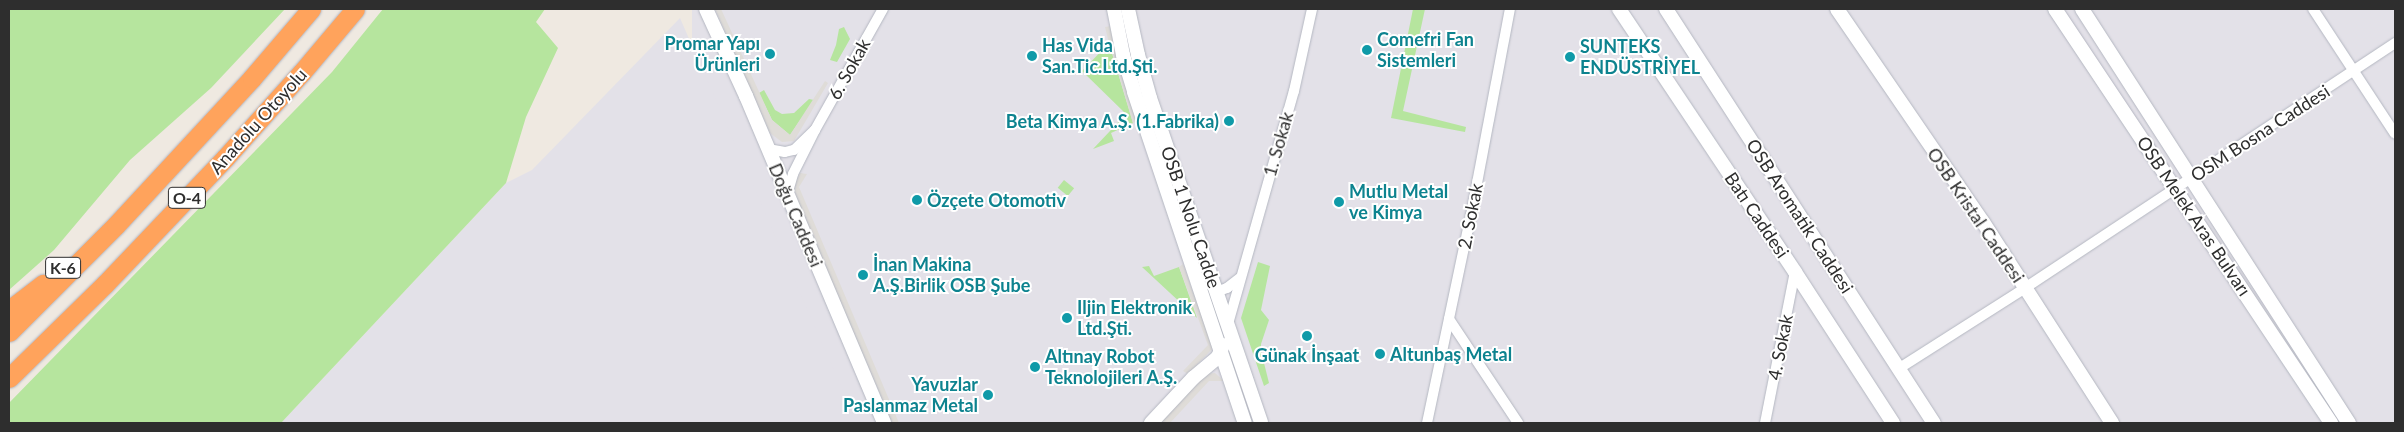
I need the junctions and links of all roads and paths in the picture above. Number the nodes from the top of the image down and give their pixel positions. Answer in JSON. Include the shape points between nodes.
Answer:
{"nodes":[{"id":1,"x":311,"y":9,"type":"edge"},
{"id":2,"x":355,"y":9,"type":"edge"},
{"id":3,"x":706,"y":9,"type":"edge"},
{"id":4,"x":883,"y":9,"type":"edge"},
{"id":5,"x":1114,"y":9,"type":"edge"},
{"id":6,"x":1128,"y":9,"type":"edge"},
{"id":7,"x":1312,"y":9,"type":"edge"},
{"id":8,"x":1510,"y":9,"type":"edge"},
{"id":9,"x":1619,"y":9,"type":"edge"},
{"id":10,"x":1666,"y":9,"type":"edge"},
{"id":11,"x":1837,"y":9,"type":"edge"},
{"id":12,"x":2055,"y":9,"type":"edge"},
{"id":13,"x":2082,"y":9,"type":"edge"},
{"id":14,"x":2313,"y":9,"type":"edge"},
{"id":15,"x":2395,"y":42,"type":"edge"},
{"id":16,"x":2354,"y":71,"type":"junction"},
{"id":17,"x":815,"y":130,"type":"junction"},
{"id":18,"x":2395,"y":134,"type":"edge"},
{"id":19,"x":768,"y":149,"type":"junction"},
{"id":20,"x":2192,"y":178,"type":"junction"},
{"id":21,"x":2176,"y":188,"type":"junction"},
{"id":22,"x":787,"y":195,"type":"junction"},
{"id":23,"x":116,"y":225,"type":"junction"},
{"id":24,"x":1795,"y":272,"type":"junction"},
{"id":25,"x":1240,"y":278,"type":"junction"},
{"id":26,"x":2025,"y":288,"type":"junction"},
{"id":27,"x":1216,"y":292,"type":"junction"},
{"id":28,"x":9,"y":310,"type":"edge"},
{"id":29,"x":1449,"y":319,"type":"junction"},
{"id":30,"x":1226,"y":331,"type":"junction"},
{"id":31,"x":9,"y":332,"type":"edge"},
{"id":32,"x":1220,"y":352,"type":"junction"},
{"id":33,"x":1898,"y":368,"type":"junction"},
{"id":34,"x":9,"y":378,"type":"edge"},
{"id":35,"x":884,"y":423,"type":"edge"},
{"id":36,"x":1151,"y":423,"type":"edge"},
{"id":37,"x":1245,"y":423,"type":"edge"},
{"id":38,"x":1261,"y":423,"type":"edge"},
{"id":39,"x":1428,"y":423,"type":"edge"},
{"id":40,"x":1518,"y":423,"type":"edge"},
{"id":41,"x":1765,"y":423,"type":"edge"},
{"id":42,"x":1892,"y":423,"type":"edge"},
{"id":43,"x":1934,"y":423,"type":"edge"},
{"id":44,"x":2112,"y":423,"type":"edge"},
{"id":45,"x":2331,"y":423,"type":"edge"},
{"id":46,"x":2349,"y":423,"type":"edge"}],
"edges":[{"from":1,"to":23,"type":"highway","name":"Anadolu Otoyolu","number":"O-4"},
{"from":2,"to":34,"type":"highway","name":"Anadolu Otoyolu","number":"O-4","via":[[225,158],[105,284]]},
{"from":3,"to":19,"type":"street","name":"Doğu Caddesi"},
{"from":4,"to":17,"type":"street","name":"6. Sokak"},
{"from":5,"to":32,"type":"street","name":"OSB 1 Nolu Cadde","via":[[1134,92]]},
{"from":6,"to":27,"type":"street","name":"OSB 1 Nolu Cadde","via":[[1143,75]]},
{"from":7,"to":25,"type":"street","name":"1. Sokak","via":[[1294,91]]},
{"from":8,"to":29,"type":"street","name":"2. Sokak"},
{"from":9,"to":24,"type":"street","name":"Batı Caddesi"},
{"from":10,"to":33,"type":"street","name":"OSB Aromatik Caddesi"},
{"from":11,"to":26,"type":"street","name":"OSB Kristal Caddesi"},
{"from":12,"to":21,"type":"street","name":"OSB Melek Aras Bulvarı"},
{"from":13,"to":20,"type":"street"},
{"from":14,"to":16,"type":"street"},
{"from":15,"to":16,"type":"street","name":"OSM Bosna Caddesi"},
{"from":16,"to":18,"type":"street"},
{"from":16,"to":20,"type":"street","name":"OSM Bosna Caddesi"},
{"from":17,"to":19,"type":"street","name":"6. Sokak","via":[[794,150]]},
{"from":17,"to":22,"type":"street","name":"6. Sokak"},
{"from":19,"to":22,"type":"street","name":"Doğu Caddesi"},
{"from":20,"to":21,"type":"street","name":"OSM Bosna Caddesi"},
{"from":20,"to":46,"type":"street"},
{"from":21,"to":26,"type":"street","name":"OSM Bosna Caddesi"},
{"from":21,"to":45,"type":"street","name":"OSB Melek Aras Bulvarı"},
{"from":22,"to":35,"type":"street","name":"Doğu Caddesi"},
{"from":23,"to":28,"type":"highway","number":"K-6"},
{"from":23,"to":31,"type":"highway","name":"Anadolu Otoyolu","number":"O-4"},
{"from":24,"to":41,"type":"street","name":"4. Sokak"},
{"from":24,"to":42,"type":"street","name":"Batı Caddesi"},
{"from":25,"to":27,"type":"street"},
{"from":25,"to":30,"type":"street","name":"1. Sokak"},
{"from":26,"to":33,"type":"street","name":"OSM Bosna Caddesi"},
{"from":26,"to":44,"type":"street","name":"OSB Kristal Caddesi"},
{"from":27,"to":30,"type":"street","name":"OSB 1 Nolu Cadde"},
{"from":29,"to":39,"type":"street","name":"2. Sokak"},
{"from":29,"to":40,"type":"street"},
{"from":30,"to":32,"type":"street"},
{"from":30,"to":38,"type":"street","name":"OSB 1 Nolu Cadde"},
{"from":32,"to":36,"type":"street"},
{"from":32,"to":37,"type":"street","name":"OSB 1 Nolu Cadde"},
{"from":33,"to":43,"type":"street","name":"OSB Aromatik Caddesi"}]}
